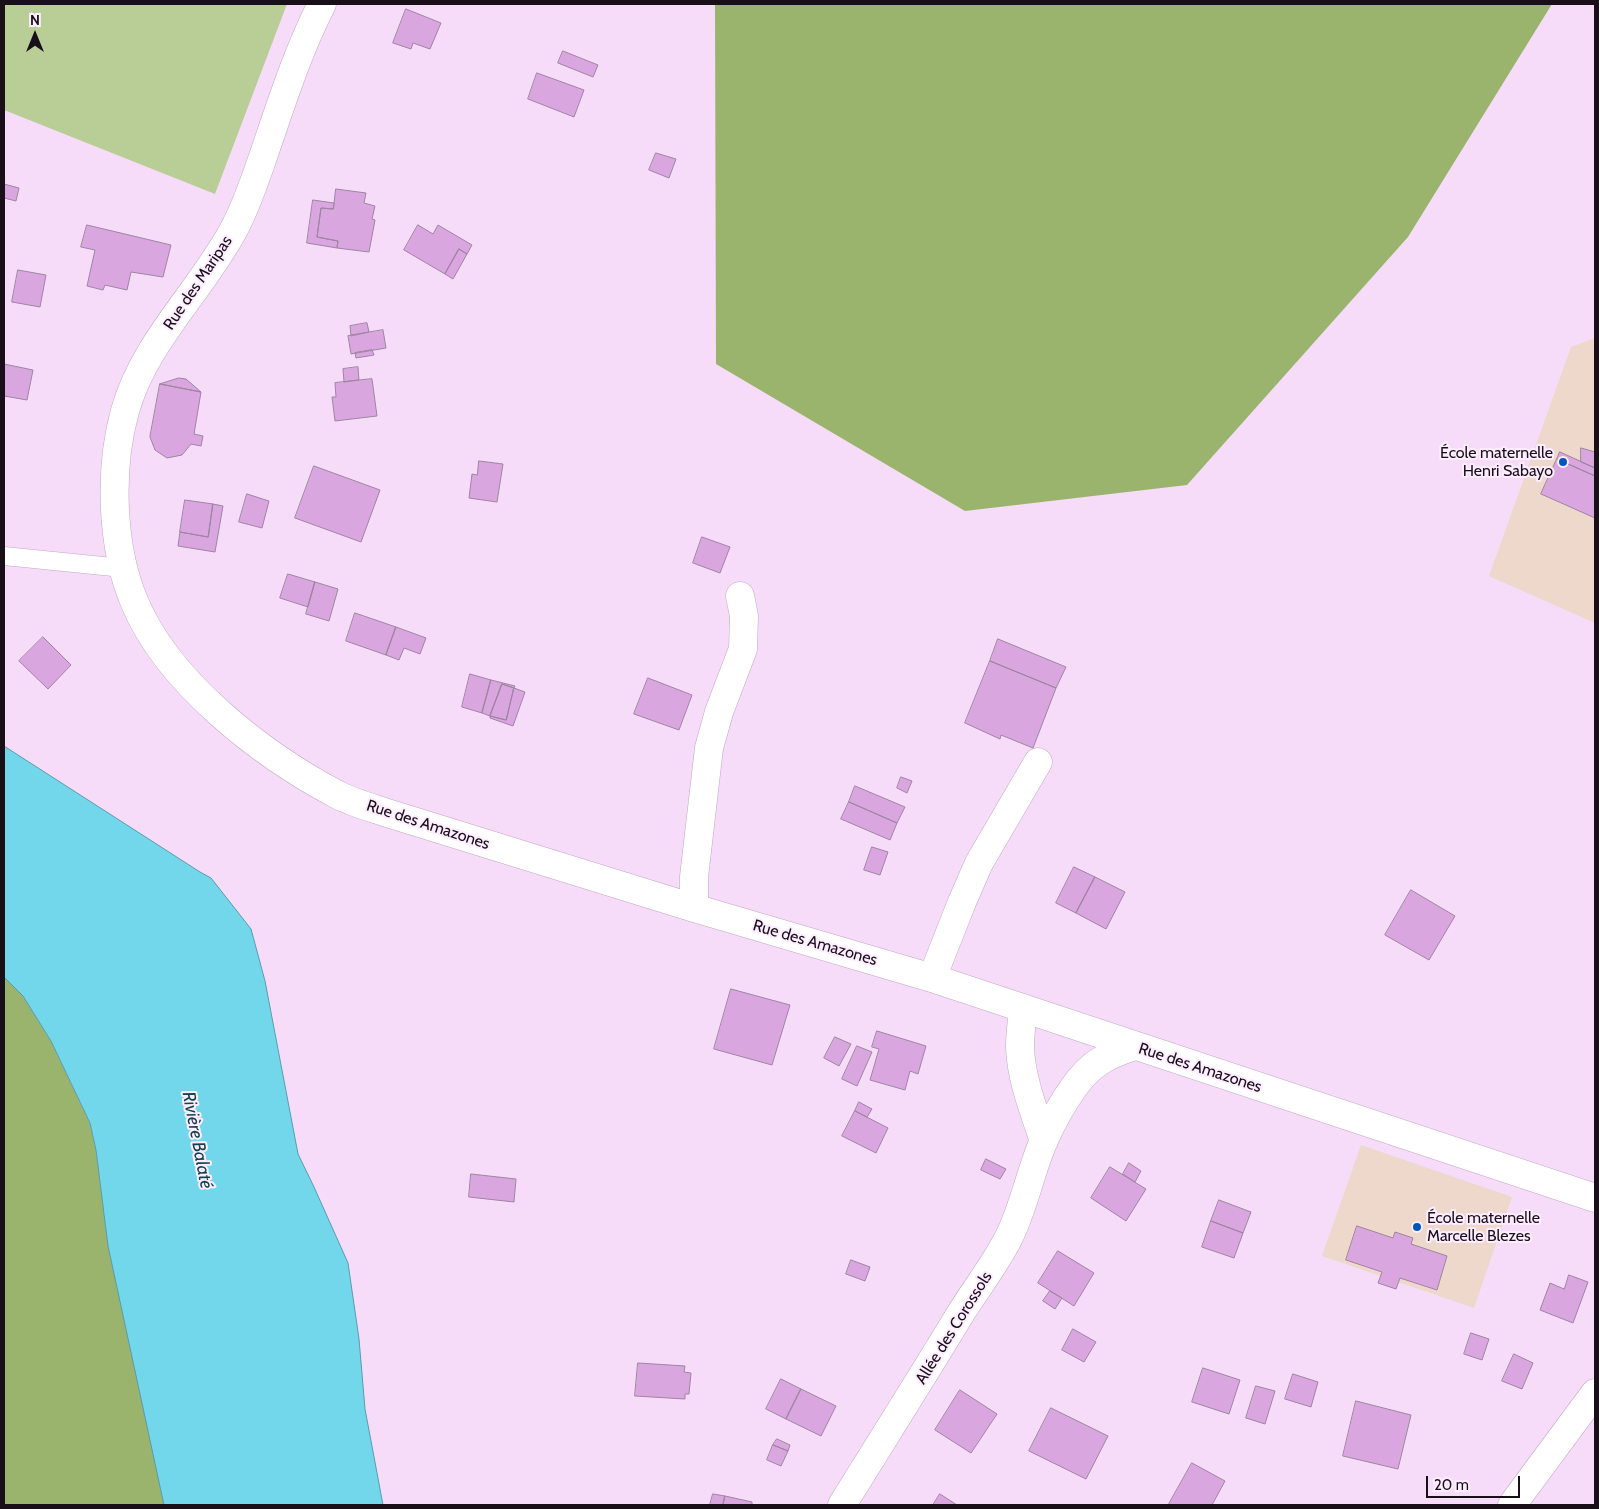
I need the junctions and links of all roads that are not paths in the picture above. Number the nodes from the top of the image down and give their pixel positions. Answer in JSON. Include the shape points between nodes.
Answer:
{"nodes":[{"id":1,"x":322,"y":4,"type":"edge"},
{"id":2,"x":4,"y":556,"type":"edge"},
{"id":3,"x":123,"y":568,"type":"junction"},
{"id":4,"x":740,"y":596,"type":"dead end"},
{"id":5,"x":1038,"y":762,"type":"dead end"},
{"id":6,"x":694,"y":908,"type":"junction"},
{"id":7,"x":932,"y":978,"type":"junction"},
{"id":8,"x":1023,"y":1008,"type":"junction"},
{"id":9,"x":1135,"y":1046,"type":"junction"},
{"id":10,"x":1044,"y":1141,"type":"junction"},
{"id":11,"x":1595,"y":1198,"type":"edge"},
{"id":12,"x":1595,"y":1393,"type":"edge"},
{"id":13,"x":842,"y":1505,"type":"edge"},
{"id":14,"x":1512,"y":1505,"type":"edge"}],
"edges":[{"from":1,"to":3,"type":"street","name":"Rue des Maripas","via":[[298,56],[235,228],[153,350],[125,410],[118,445],[116,487],[116,528]]},
{"from":2,"to":3,"type":"lane"},
{"from":3,"to":6,"type":"street","name":"Rue des Amazones","via":[[142,620],[179,671],[228,721],[298,772],[340,796],[384,812]]},
{"from":4,"to":6,"type":"street","via":[[744,616],[743,648],[718,712],[709,748],[694,877]]},
{"from":5,"to":7,"type":"street","via":[[979,863]]},
{"from":6,"to":7,"type":"street","name":"Rue des Amazones"},
{"from":7,"to":8,"type":"street","name":"Rue des Amazones"},
{"from":8,"to":9,"type":"street","name":"Rue des Amazones"},
{"from":8,"to":10,"type":"street","via":[[1022,1067]]},
{"from":9,"to":10,"type":"street","name":"Allée des Corossols","via":[[1098,1061],[1085,1073],[1063,1104]]},
{"from":9,"to":11,"type":"street","name":"Rue des Amazones"},
{"from":10,"to":13,"type":"street","name":"Allée des Corossols","via":[[1009,1237]]},
{"from":12,"to":14,"type":"street"}]}
